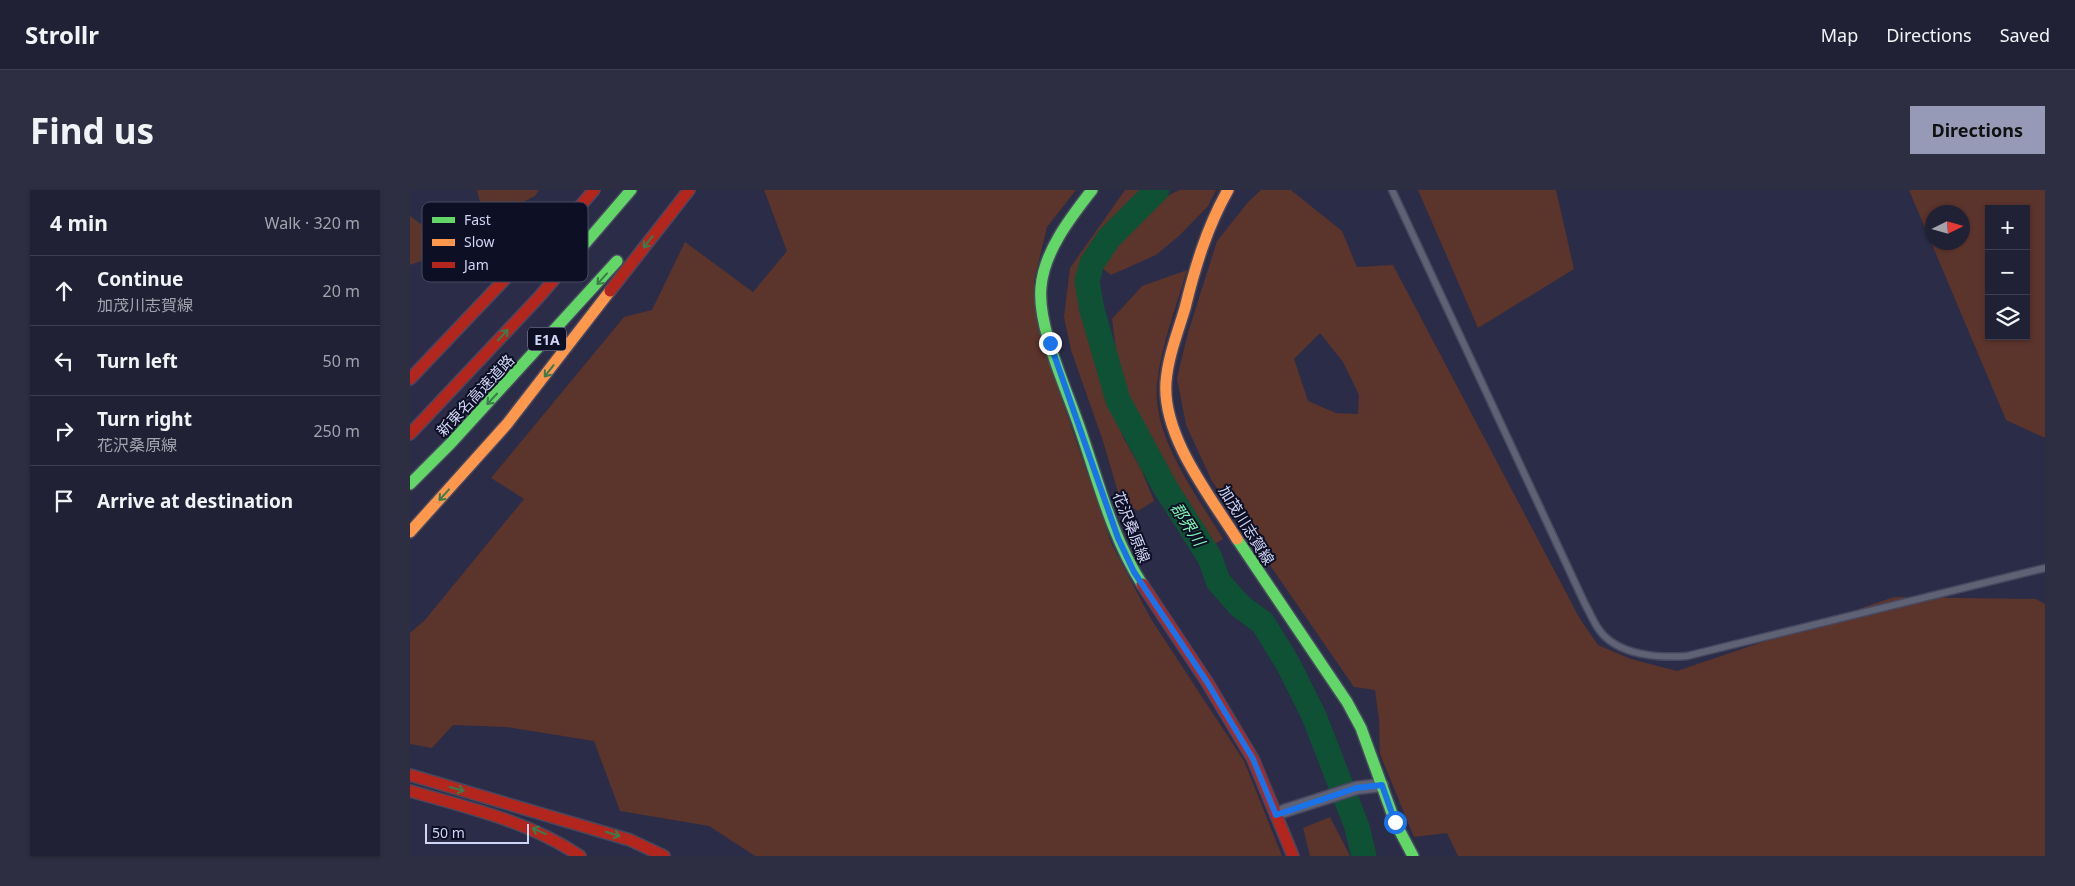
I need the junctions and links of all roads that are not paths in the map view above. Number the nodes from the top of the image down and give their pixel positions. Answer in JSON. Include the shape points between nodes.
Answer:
{"nodes":[{"id":1,"x":594,"y":190,"type":"edge"},
{"id":2,"x":632,"y":190,"type":"edge"},
{"id":3,"x":681,"y":190,"type":"edge"},
{"id":4,"x":689,"y":190,"type":"edge"},
{"id":5,"x":1092,"y":190,"type":"edge"},
{"id":6,"x":1228,"y":190,"type":"edge"},
{"id":7,"x":1392,"y":190,"type":"edge"},
{"id":8,"x":583,"y":202,"type":"edge"},
{"id":9,"x":588,"y":241,"type":"edge"},
{"id":10,"x":502,"y":282,"type":"edge"},
{"id":11,"x":552,"y":282,"type":"edge"},
{"id":12,"x":410,"y":379,"type":"edge"},
{"id":13,"x":410,"y":434,"type":"edge"},
{"id":14,"x":410,"y":484,"type":"edge"},
{"id":15,"x":410,"y":532,"type":"edge"},
{"id":16,"x":2045,"y":568,"type":"edge"},
{"id":17,"x":410,"y":775,"type":"edge"},
{"id":18,"x":1382,"y":785,"type":"junction"},
{"id":19,"x":410,"y":791,"type":"edge"},
{"id":20,"x":1280,"y":813,"type":"junction"},
{"id":21,"x":580,"y":856,"type":"edge"},
{"id":22,"x":664,"y":856,"type":"edge"},
{"id":23,"x":1293,"y":856,"type":"edge"},
{"id":24,"x":1413,"y":856,"type":"edge"}],
"edges":[{"from":1,"to":8,"type":"main road"},
{"from":9,"to":2,"type":"main road","name":"新東名高速道路","number":"E1A","one_way":true},
{"from":3,"to":14,"type":"main road","name":"新東名高速道路","number":"E1A","one_way":true,"via":[[458,436]]},
{"from":4,"to":15,"type":"main road","one_way":true,"via":[[508,424]]},
{"from":5,"to":20,"type":"main road","name":"花沢桑原線","via":[[1061,236],[1041,285],[1050,343],[1118,538],[1134,572],[1207,682],[1253,759]]},
{"from":6,"to":18,"type":"main road","name":"加茂川志賀線","via":[[1209,229],[1169,356],[1167,404],[1173,430],[1185,456],[1243,549],[1347,702],[1361,728]]},
{"from":7,"to":16,"type":"lane","via":[[1585,604],[1600,632],[1615,643],[1631,652],[1646,655],[1666,658],[1687,656]]},
{"from":10,"to":12,"type":"main road"},
{"from":13,"to":11,"type":"main road","name":"新東名高速道路","number":"E1A","one_way":true},
{"from":17,"to":22,"type":"main road","one_way":true,"via":[[630,840]]},
{"from":18,"to":20,"type":"street","via":[[1356,788]]},
{"from":18,"to":24,"type":"main road","name":"加茂川志賀線","via":[[1395,822]]},
{"from":21,"to":19,"type":"main road","one_way":true,"via":[[564,844],[523,824]]},
{"from":20,"to":23,"type":"main road","name":"花沢桑原線"}]}
